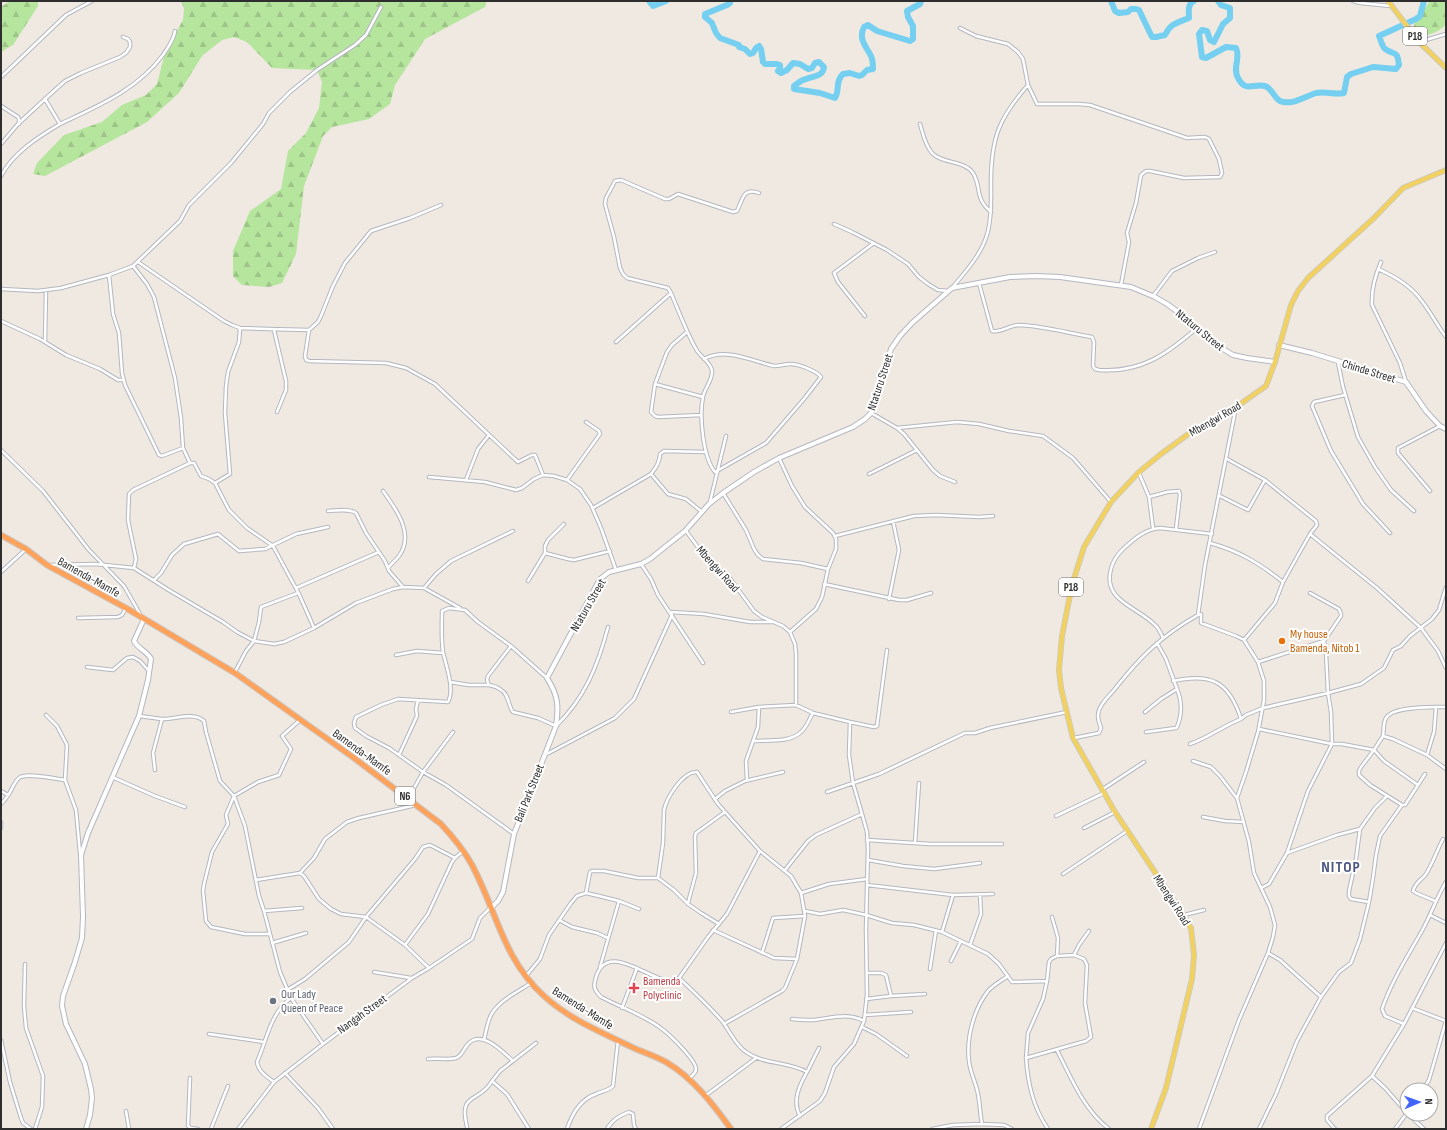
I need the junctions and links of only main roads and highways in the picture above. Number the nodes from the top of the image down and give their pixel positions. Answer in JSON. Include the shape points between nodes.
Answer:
{"nodes":[{"id":1,"x":1388,"y":1,"type":"edge"},
{"id":2,"x":1446,"y":68,"type":"edge"},
{"id":3,"x":1446,"y":170,"type":"edge"},
{"id":4,"x":1,"y":535,"type":"edge"},
{"id":5,"x":731,"y":1129,"type":"edge"},
{"id":6,"x":1152,"y":1129,"type":"edge"}],
"edges":[{"from":1,"to":2,"type":"main road","number":"P18","via":[[1419,42]]},
{"from":3,"to":6,"type":"main road","name":"Mbengwi Road","number":"P18","via":[[1403,188],[1308,278],[1291,305],[1266,386],[1236,407],[1187,434],[1139,472],[1111,502],[1084,547],[1072,585],[1062,636],[1059,670],[1073,738],[1115,812],[1191,928],[1194,955],[1192,978],[1166,1088]]},
{"from":4,"to":5,"type":"highway","name":"Bamenda-Mamfe","number":"N6","via":[[47,565],[126,608],[235,673],[441,824],[463,851],[481,884],[509,951],[544,996],[580,1021],[666,1062],[688,1078]]}]}
